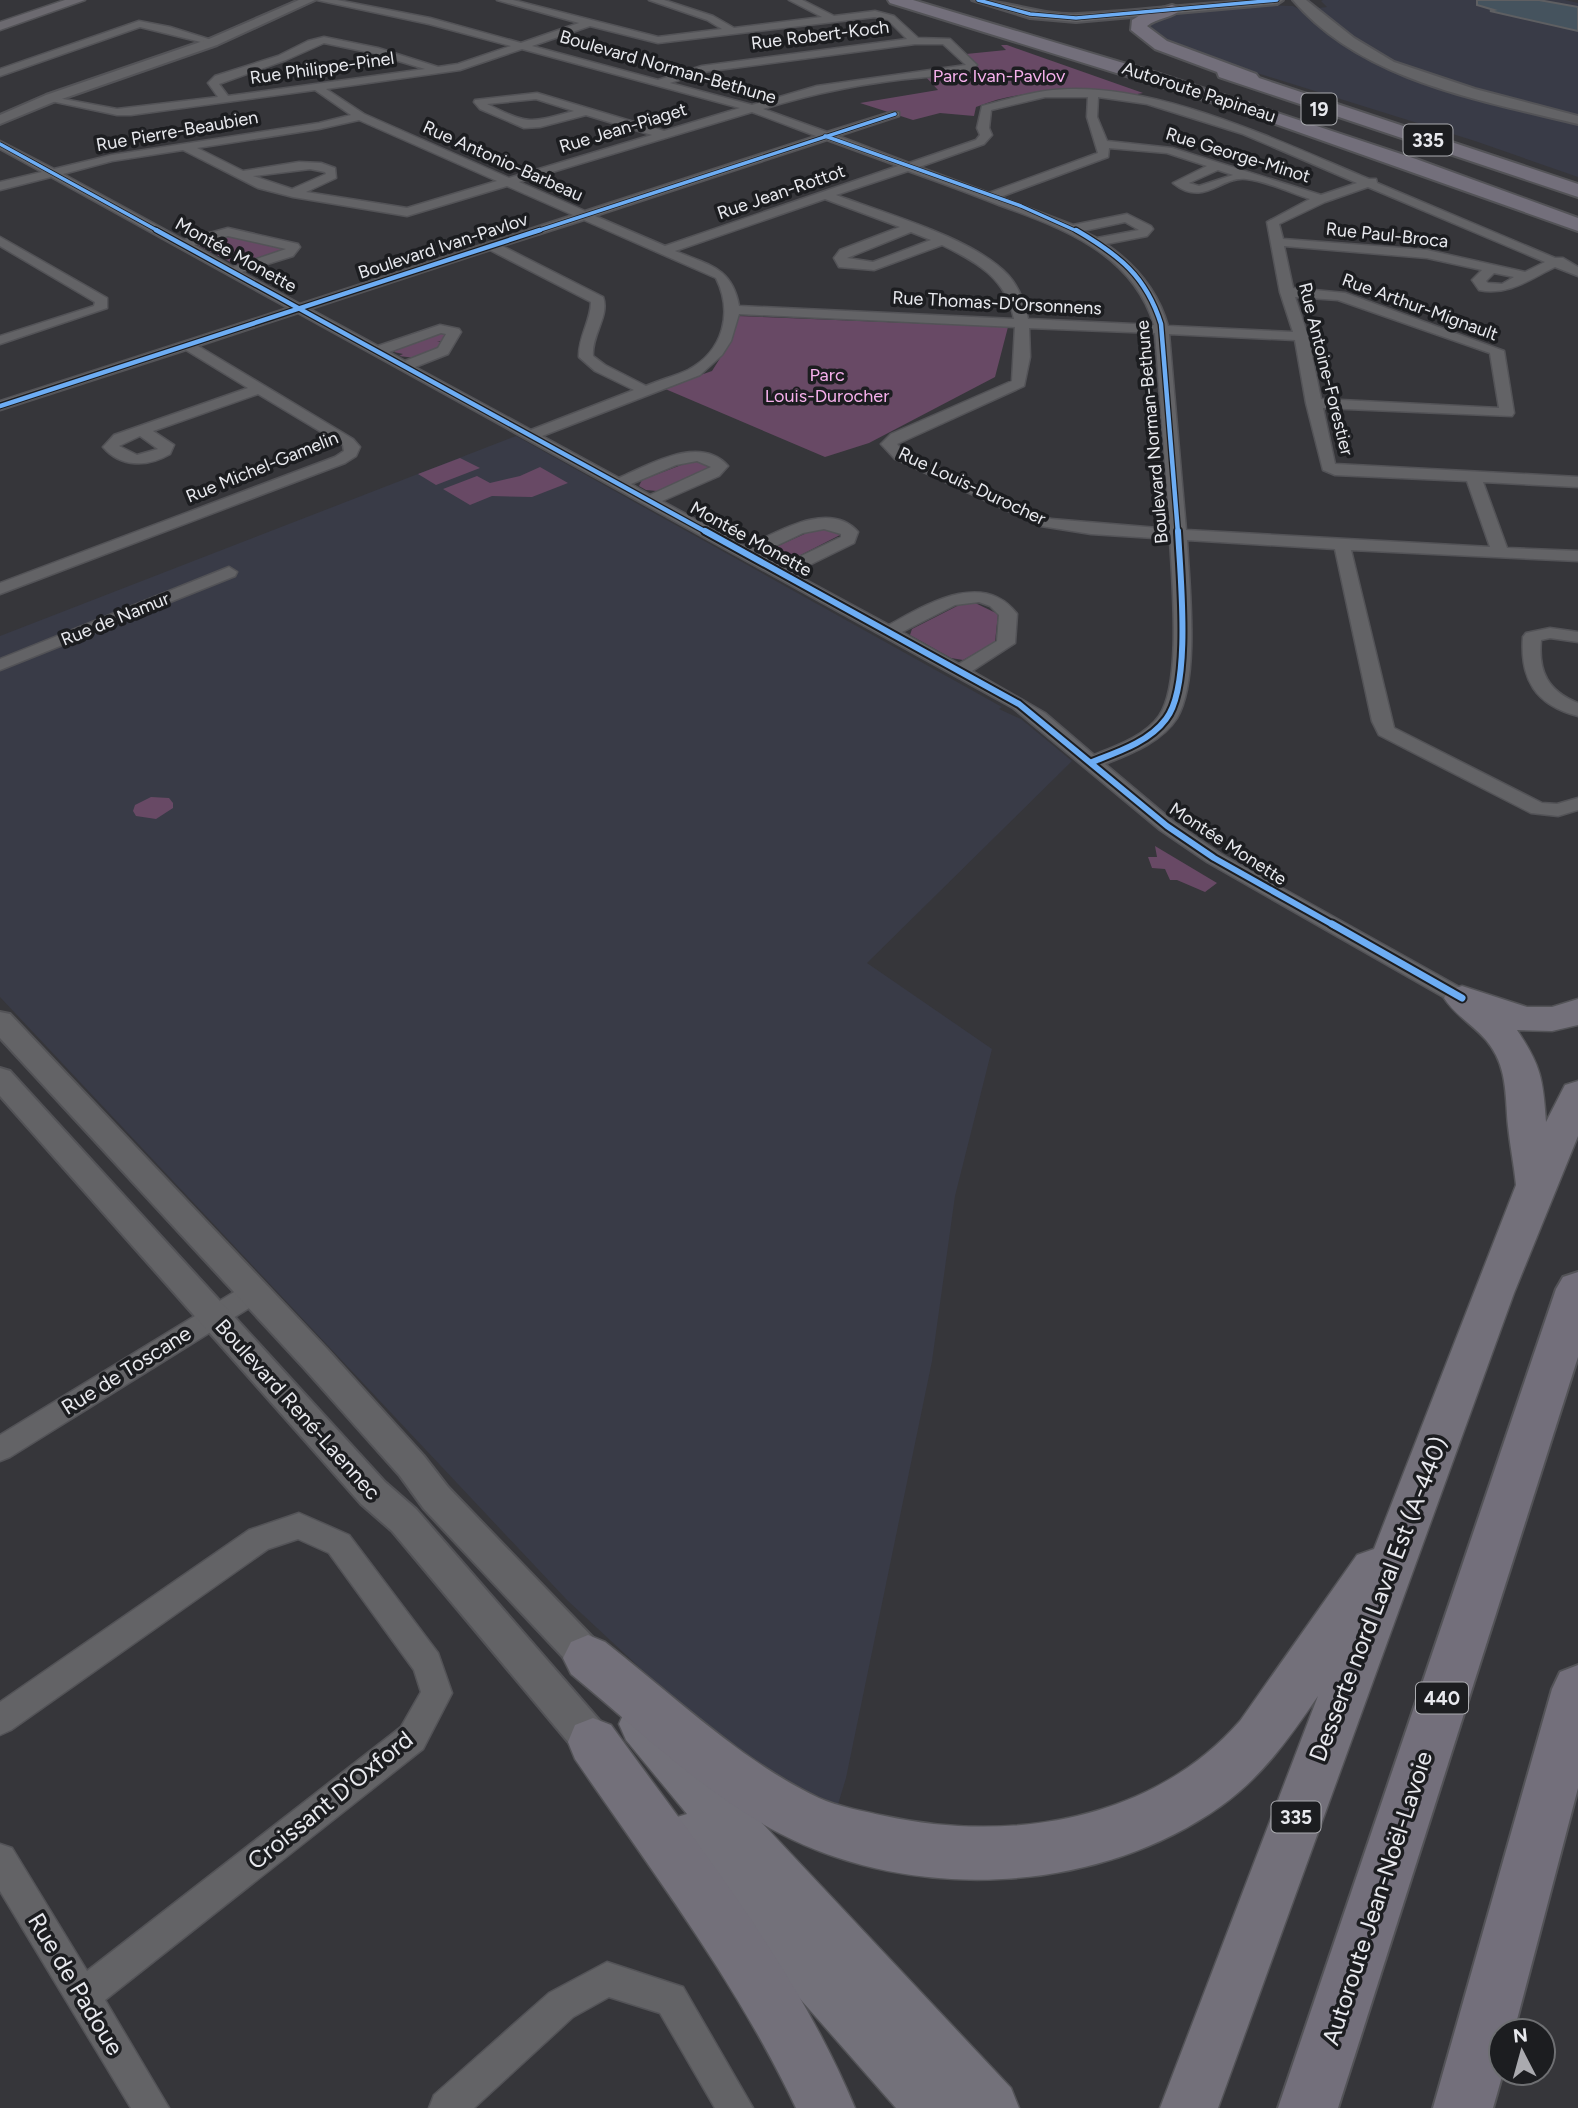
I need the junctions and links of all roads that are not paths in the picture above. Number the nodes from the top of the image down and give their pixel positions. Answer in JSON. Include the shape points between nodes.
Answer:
{"nodes":[{"id":1,"x":55,"y":0,"type":"edge"},
{"id":2,"x":78,"y":0,"type":"edge"},
{"id":3,"x":309,"y":0,"type":"edge"},
{"id":4,"x":322,"y":0,"type":"edge"},
{"id":5,"x":502,"y":0,"type":"edge"},
{"id":6,"x":654,"y":0,"type":"edge"},
{"id":7,"x":794,"y":0,"type":"edge"},
{"id":8,"x":896,"y":0,"type":"edge"},
{"id":9,"x":941,"y":0,"type":"edge"},
{"id":10,"x":979,"y":0,"type":"edge"},
{"id":11,"x":1251,"y":0,"type":"edge"},
{"id":12,"x":1278,"y":0,"type":"edge"},
{"id":13,"x":1268,"y":1,"type":"edge"},
{"id":14,"x":1305,"y":2,"type":"edge"},
{"id":15,"x":1172,"y":10,"type":"junction"},
{"id":16,"x":0,"y":18,"type":"edge"},
{"id":17,"x":831,"y":18,"type":"junction"},
{"id":18,"x":591,"y":22,"type":"junction"},
{"id":19,"x":0,"y":26,"type":"edge"},
{"id":20,"x":732,"y":31,"type":"junction"},
{"id":21,"x":1081,"y":36,"type":"dead end"},
{"id":22,"x":915,"y":41,"type":"junction"},
{"id":23,"x":213,"y":42,"type":"junction"},
{"id":24,"x":520,"y":46,"type":"junction"},
{"id":25,"x":1142,"y":52,"type":"joint"},
{"id":26,"x":439,"y":70,"type":"junction"},
{"id":27,"x":966,"y":70,"type":"joint"},
{"id":28,"x":0,"y":73,"type":"edge"},
{"id":29,"x":658,"y":83,"type":"junction"},
{"id":30,"x":317,"y":87,"type":"junction"},
{"id":31,"x":1278,"y":89,"type":"junction"},
{"id":32,"x":1093,"y":93,"type":"junction"},
{"id":33,"x":51,"y":98,"type":"junction"},
{"id":34,"x":225,"y":99,"type":"junction"},
{"id":35,"x":751,"y":108,"type":"junction"},
{"id":36,"x":586,"y":111,"type":"junction"},
{"id":37,"x":895,"y":114,"type":"dead end"},
{"id":38,"x":360,"y":116,"type":"junction"},
{"id":39,"x":1578,"y":117,"type":"edge"},
{"id":40,"x":0,"y":120,"type":"edge"},
{"id":41,"x":660,"y":134,"type":"junction"},
{"id":42,"x":825,"y":136,"type":"junction"},
{"id":43,"x":0,"y":144,"type":"edge"},
{"id":44,"x":1103,"y":144,"type":"junction"},
{"id":45,"x":183,"y":146,"type":"junction"},
{"id":46,"x":1217,"y":166,"type":"junction"},
{"id":47,"x":908,"y":167,"type":"junction"},
{"id":48,"x":54,"y":172,"type":"junction"},
{"id":49,"x":238,"y":175,"type":"junction"},
{"id":50,"x":1243,"y":175,"type":"junction"},
{"id":51,"x":511,"y":182,"type":"junction"},
{"id":52,"x":1372,"y":183,"type":"junction"},
{"id":53,"x":0,"y":186,"type":"edge"},
{"id":54,"x":1578,"y":191,"type":"edge"},
{"id":55,"x":293,"y":193,"type":"junction"},
{"id":56,"x":824,"y":195,"type":"junction"},
{"id":57,"x":991,"y":196,"type":"junction"},
{"id":58,"x":1321,"y":199,"type":"junction"},
{"id":59,"x":1578,"y":204,"type":"edge"},
{"id":60,"x":583,"y":217,"type":"junction"},
{"id":61,"x":909,"y":228,"type":"junction"},
{"id":62,"x":1073,"y":229,"type":"junction"},
{"id":63,"x":1576,"y":237,"type":"edge"},
{"id":64,"x":0,"y":241,"type":"edge"},
{"id":65,"x":941,"y":241,"type":"junction"},
{"id":66,"x":1096,"y":242,"type":"junction"},
{"id":67,"x":1278,"y":242,"type":"junction"},
{"id":68,"x":184,"y":244,"type":"junction"},
{"id":69,"x":492,"y":246,"type":"junction"},
{"id":70,"x":666,"y":250,"type":"junction"},
{"id":71,"x":1558,"y":261,"type":"junction"},
{"id":72,"x":1492,"y":268,"type":"junction"},
{"id":73,"x":232,"y":271,"type":"junction"},
{"id":74,"x":1578,"y":272,"type":"edge"},
{"id":75,"x":1526,"y":276,"type":"junction"},
{"id":76,"x":1287,"y":292,"type":"junction"},
{"id":77,"x":300,"y":309,"type":"junction"},
{"id":78,"x":734,"y":310,"type":"junction"},
{"id":79,"x":1021,"y":323,"type":"junction"},
{"id":80,"x":1161,"y":330,"type":"junction"},
{"id":81,"x":1301,"y":336,"type":"junction"},
{"id":82,"x":0,"y":340,"type":"edge"},
{"id":83,"x":187,"y":345,"type":"junction"},
{"id":84,"x":378,"y":351,"type":"junction"},
{"id":85,"x":404,"y":366,"type":"junction"},
{"id":86,"x":259,"y":390,"type":"junction"},
{"id":87,"x":646,"y":391,"type":"junction"},
{"id":88,"x":1313,"y":403,"type":"junction"},
{"id":89,"x":0,"y":406,"type":"edge"},
{"id":90,"x":141,"y":430,"type":"dead end"},
{"id":91,"x":530,"y":435,"type":"junction"},
{"id":92,"x":1474,"y":478,"type":"junction"},
{"id":93,"x":1578,"y":482,"type":"edge"},
{"id":94,"x":619,"y":484,"type":"junction"},
{"id":95,"x":649,"y":500,"type":"junction"},
{"id":96,"x":1179,"y":535,"type":"junction"},
{"id":97,"x":1342,"y":545,"type":"junction"},
{"id":98,"x":1500,"y":552,"type":"junction"},
{"id":99,"x":746,"y":554,"type":"junction"},
{"id":100,"x":1578,"y":556,"type":"edge"},
{"id":101,"x":779,"y":573,"type":"junction"},
{"id":102,"x":0,"y":589,"type":"edge"},
{"id":103,"x":888,"y":633,"type":"junction"},
{"id":104,"x":1578,"y":637,"type":"edge"},
{"id":105,"x":0,"y":654,"type":"edge"},
{"id":106,"x":0,"y":665,"type":"edge"},
{"id":107,"x":959,"y":671,"type":"junction"},
{"id":108,"x":1578,"y":710,"type":"edge"},
{"id":109,"x":1092,"y":762,"type":"junction"},
{"id":110,"x":1578,"y":804,"type":"edge"},
{"id":111,"x":1462,"y":998,"type":"junction"},
{"id":112,"x":1578,"y":1011,"type":"edge"},
{"id":113,"x":0,"y":1021,"type":"edge"},
{"id":114,"x":0,"y":1078,"type":"edge"},
{"id":115,"x":1578,"y":1094,"type":"edge"},
{"id":116,"x":1536,"y":1185,"type":"junction"},
{"id":117,"x":1578,"y":1289,"type":"edge"},
{"id":118,"x":253,"y":1293,"type":"junction"},
{"id":119,"x":213,"y":1317,"type":"junction"},
{"id":120,"x":0,"y":1449,"type":"edge"},
{"id":121,"x":1404,"y":1526,"type":"junction"},
{"id":122,"x":588,"y":1658,"type":"junction"},
{"id":123,"x":1578,"y":1689,"type":"edge"},
{"id":124,"x":0,"y":1720,"type":"edge"},
{"id":125,"x":593,"y":1742,"type":"junction"},
{"id":126,"x":1578,"y":1785,"type":"edge"},
{"id":127,"x":0,"y":1860,"type":"edge"},
{"id":128,"x":1531,"y":1863,"type":"junction"},
{"id":129,"x":83,"y":1996,"type":"junction"},
{"id":130,"x":151,"y":2108,"type":"edge"},
{"id":131,"x":447,"y":2108,"type":"edge"},
{"id":132,"x":735,"y":2108,"type":"edge"},
{"id":133,"x":826,"y":2108,"type":"edge"},
{"id":134,"x":933,"y":2108,"type":"edge"},
{"id":135,"x":991,"y":2108,"type":"edge"},
{"id":136,"x":1189,"y":2108,"type":"edge"},
{"id":137,"x":1308,"y":2108,"type":"edge"},
{"id":138,"x":1463,"y":2108,"type":"edge"}],
"edges":[{"from":1,"to":16,"type":"main road"},
{"from":2,"to":19,"type":"main road"},
{"from":3,"to":23,"type":"street"},
{"from":4,"to":24,"type":"street","name":"Boulevard Norman-Bethune","via":[[430,21]]},
{"from":5,"to":18,"type":"street"},
{"from":6,"to":20,"type":"street","via":[[710,18]]},
{"from":7,"to":17,"type":"street"},
{"from":8,"to":63,"type":"highway","name":"Autoroute Papineau","number":"335","via":[[1193,90]]},
{"from":9,"to":21,"type":"highway"},
{"from":10,"to":11,"type":"street","via":[[1027,11],[1078,15]]},
{"from":10,"to":15,"type":"street","via":[[1056,17]]},
{"from":12,"to":13,"type":"street"},
{"from":13,"to":14,"type":"street"},
{"from":13,"to":15,"type":"street"},
{"from":14,"to":39,"type":"street","via":[[1391,58]]},
{"from":15,"to":31,"type":"highway","via":[[1140,22],[1141,33],[1161,45]]},
{"from":17,"to":20,"type":"street"},
{"from":17,"to":22,"type":"street","via":[[886,16]]},
{"from":18,"to":20,"type":"street","via":[[658,40]]},
{"from":18,"to":24,"type":"street","name":"Rue Philippe-Pinel"},
{"from":22,"to":27,"type":"street","name":"Rue Robert-Koch","via":[[946,41],[972,65]]},
{"from":22,"to":29,"type":"street","name":"Rue Robert-Koch","via":[[702,69]]},
{"from":23,"to":28,"type":"street","via":[[139,24]]},
{"from":23,"to":33,"type":"street"},
{"from":24,"to":26,"type":"street","name":"Rue Philippe-Pinel"},
{"from":24,"to":29,"type":"street","name":"Boulevard Norman-Bethune"},
{"from":25,"to":31,"type":"highway","number":"335"},
{"from":25,"to":59,"type":"highway","name":"Autoroute Papineau","number":"19","via":[[1379,130]]},
{"from":26,"to":30,"type":"street","name":"Rue Philippe-Pinel"},
{"from":26,"to":34,"type":"street","via":[[324,40],[219,78],[213,83]]},
{"from":27,"to":35,"type":"street","name":"Rue Jean-Piaget","via":[[840,85]]},
{"from":29,"to":35,"type":"street","name":"Boulevard Norman-Bethune"},
{"from":30,"to":34,"type":"street","name":"Rue Philippe-Pinel"},
{"from":30,"to":38,"type":"street","name":"Rue Antonio-Barbeau"},
{"from":31,"to":54,"type":"highway","number":"335"},
{"from":32,"to":44,"type":"street","via":[[1091,116]]},
{"from":32,"to":47,"type":"street","via":[[1045,94],[986,108],[986,135],[980,142]]},
{"from":32,"to":52,"type":"street","via":[[1149,101],[1247,132]]},
{"from":33,"to":34,"type":"street","name":"Rue Philippe-Pinel","via":[[117,112]]},
{"from":33,"to":40,"type":"street"},
{"from":35,"to":41,"type":"street","name":"Rue Jean-Piaget"},
{"from":35,"to":42,"type":"street","name":"Boulevard Norman-Bethune"},
{"from":36,"to":36,"type":"street","via":[[524,125],[479,102],[537,96]]},
{"from":36,"to":41,"type":"street"},
{"from":37,"to":42,"type":"street","name":"Boulevard Ivan-Pavlov"},
{"from":38,"to":45,"type":"street","name":"Rue Pierre-Beaubien"},
{"from":38,"to":51,"type":"street","name":"Rue Antonio-Barbeau"},
{"from":41,"to":51,"type":"street","name":"Rue Jean-Piaget"},
{"from":42,"to":47,"type":"street","name":"Boulevard Norman-Bethune"},
{"from":42,"to":60,"type":"street","name":"Boulevard Ivan-Pavlov"},
{"from":43,"to":48,"type":"street","name":"Montée Monette"},
{"from":44,"to":46,"type":"street","name":"Rue George-Minot","via":[[1155,147]]},
{"from":44,"to":57,"type":"street","via":[[1104,155]]},
{"from":45,"to":48,"type":"street","name":"Rue Pierre-Beaubien"},
{"from":45,"to":49,"type":"street","name":"Rue Jean-Piaget"},
{"from":46,"to":50,"type":"street","name":"Rue George-Minot"},
{"from":46,"to":50,"type":"street","via":[[1179,183],[1199,190]]},
{"from":47,"to":56,"type":"street","name":"Rue Jean-Rottot"},
{"from":47,"to":57,"type":"street","name":"Boulevard Norman-Bethune"},
{"from":48,"to":53,"type":"street","name":"Rue Pierre-Beaubien"},
{"from":48,"to":68,"type":"street","name":"Montée Monette"},
{"from":49,"to":55,"type":"street","name":"Rue Jean-Piaget"},
{"from":49,"to":55,"type":"street","via":[[298,166],[331,170],[332,176]]},
{"from":50,"to":58,"type":"street","name":"Rue George-Minot"},
{"from":51,"to":55,"type":"street","name":"Rue Jean-Piaget","via":[[407,212]]},
{"from":51,"to":60,"type":"street","name":"Rue Antonio-Barbeau"},
{"from":52,"to":58,"type":"street","name":"Rue Antoine-Forestier"},
{"from":52,"to":71,"type":"street"},
{"from":56,"to":61,"type":"street","name":"Rue Louis-Durocher"},
{"from":56,"to":70,"type":"street","name":"Rue Jean-Rottot"},
{"from":57,"to":62,"type":"street","name":"Boulevard Norman-Bethune"},
{"from":58,"to":67,"type":"street","name":"Rue Antoine-Forestier","via":[[1273,222]]},
{"from":60,"to":69,"type":"street","name":"Boulevard Ivan-Pavlov"},
{"from":60,"to":70,"type":"street","name":"Rue Antonio-Barbeau"},
{"from":61,"to":65,"type":"street","name":"Rue Louis-Durocher"},
{"from":61,"to":65,"type":"street","via":[[840,258],[844,264],[874,266]]},
{"from":62,"to":66,"type":"street","name":"Boulevard Norman-Bethune"},
{"from":62,"to":66,"type":"street","via":[[1127,218],[1147,229]]},
{"from":64,"to":82,"type":"street","via":[[102,301],[100,308]]},
{"from":65,"to":79,"type":"street","name":"Rue Louis-Durocher","via":[[975,256],[1003,278],[1016,299]]},
{"from":66,"to":80,"type":"street","name":"Boulevard Norman-Bethune","via":[[1140,279],[1154,301]]},
{"from":67,"to":72,"type":"street","name":"Rue Paul-Broca","via":[[1427,254]]},
{"from":67,"to":76,"type":"street","name":"Rue Antoine-Forestier"},
{"from":68,"to":73,"type":"street","name":"Montée Monette"},
{"from":68,"to":73,"type":"street","name":"Montée Monette","via":[[230,232],[294,247]]},
{"from":69,"to":77,"type":"street","name":"Boulevard Ivan-Pavlov"},
{"from":69,"to":87,"type":"street","via":[[598,300],[584,346],[586,357]]},
{"from":70,"to":78,"type":"street","name":"Rue Antonio-Barbeau","via":[[721,276],[732,293]]},
{"from":71,"to":74,"type":"street"},
{"from":71,"to":75,"type":"street"},
{"from":72,"to":75,"type":"street","name":"Rue Paul-Broca"},
{"from":72,"to":75,"type":"street","via":[[1479,280],[1484,287],[1504,288]]},
{"from":73,"to":77,"type":"street","name":"Montée Monette"},
{"from":76,"to":81,"type":"street","name":"Rue Antoine-Forestier"},
{"from":76,"to":88,"type":"street","name":"Rue Arthur-Mignault","via":[[1340,296],[1497,351],[1507,413]]},
{"from":77,"to":83,"type":"street","name":"Boulevard Ivan-Pavlov"},
{"from":77,"to":84,"type":"street","name":"Montée Monette"},
{"from":78,"to":79,"type":"street","name":"Rue Thomas-D'Orsonnens"},
{"from":78,"to":87,"type":"street","via":[[724,343],[713,360]]},
{"from":79,"to":80,"type":"street","name":"Rue Thomas-D'Orsonnens"},
{"from":79,"to":96,"type":"street","name":"Rue Louis-Durocher","via":[[1019,383],[897,437],[889,444],[891,449],[1047,523]]},
{"from":80,"to":81,"type":"street","name":"Rue Thomas-D'Orsonnens"},
{"from":80,"to":96,"type":"street","name":"Boulevard Norman-Bethune"},
{"from":81,"to":88,"type":"street","name":"Rue Antoine-Forestier"},
{"from":83,"to":86,"type":"street","name":"Rue Michel-Gamelin"},
{"from":83,"to":89,"type":"street","name":"Boulevard Ivan-Pavlov"},
{"from":84,"to":85,"type":"street","name":"Montée Monette"},
{"from":84,"to":85,"type":"street","via":[[440,329],[454,332],[443,351]]},
{"from":85,"to":91,"type":"street","name":"Montée Monette"},
{"from":86,"to":90,"type":"street"},
{"from":86,"to":102,"type":"street","name":"Rue Michel-Gamelin","via":[[350,444],[351,453]]},
{"from":87,"to":91,"type":"street"},
{"from":88,"to":92,"type":"street","name":"Rue Antoine-Forestier","via":[[1328,467]]},
{"from":91,"to":94,"type":"street","name":"Montée Monette"},
{"from":92,"to":93,"type":"street","name":"Rue Antoine-Forestier"},
{"from":92,"to":98,"type":"street"},
{"from":94,"to":95,"type":"street","name":"Montée Monette"},
{"from":94,"to":95,"type":"street","name":"Montée Monette","via":[[689,456],[706,457],[720,466],[714,473]]},
{"from":95,"to":99,"type":"street","name":"Montée Monette"},
{"from":96,"to":97,"type":"street","name":"Rue Louis-Durocher"},
{"from":96,"to":109,"type":"street","name":"Boulevard Norman-Bethune","via":[[1182,674],[1171,715],[1150,734]]},
{"from":97,"to":98,"type":"street","name":"Rue Louis-Durocher"},
{"from":97,"to":110,"type":"street","via":[[1386,731],[1538,809]]},
{"from":98,"to":100,"type":"street","name":"Rue Louis-Durocher"},
{"from":99,"to":101,"type":"street","name":"Montée Monette"},
{"from":99,"to":101,"type":"street","name":"Montée Monette","via":[[818,522],[834,523],[850,532],[848,540]]},
{"from":101,"to":103,"type":"street","name":"Montée Monette"},
{"from":103,"to":107,"type":"street","name":"Montée Monette"},
{"from":103,"to":107,"type":"street","via":[[963,596],[976,596],[1003,608],[1008,614],[1006,643]]},
{"from":104,"to":108,"type":"street","via":[[1532,636],[1529,662],[1539,686],[1555,701]]},
{"from":105,"to":106,"type":"street","name":"Rue de Namur","via":[[226,570]]},
{"from":107,"to":109,"type":"street","name":"Montée Monette","via":[[1032,713]]},
{"from":109,"to":111,"type":"street","name":"Montée Monette","via":[[1167,826],[1214,858]]},
{"from":111,"to":112,"type":"highway","via":[[1518,1019],[1552,1019]]},
{"from":111,"to":116,"type":"highway","via":[[1499,1031],[1518,1060],[1525,1083]]},
{"from":113,"to":118,"type":"street","name":"Boulevard René-Laennec"},
{"from":114,"to":119,"type":"street","name":"Boulevard René-Laennec"},
{"from":115,"to":116,"type":"highway","name":"Desserte nord Laval Est (A-440)","number":"335"},
{"from":116,"to":121,"type":"highway","name":"Desserte nord Laval Est (A-440)","number":"335"},
{"from":117,"to":137,"type":"highway","name":"Autoroute Jean-Noël-Lavoie","number":"440"},
{"from":118,"to":119,"type":"street","name":"Rue de Toscane"},
{"from":118,"to":122,"type":"street","name":"Boulevard René-Laennec","via":[[436,1498]]},
{"from":119,"to":120,"type":"street","name":"Rue de Toscane"},
{"from":119,"to":125,"type":"street","name":"Boulevard René-Laennec","via":[[373,1493],[404,1520]]},
{"from":121,"to":122,"type":"highway","via":[[1274,1718],[1243,1755],[1205,1787],[1164,1811],[1070,1846],[1006,1854],[931,1852],[822,1825],[747,1783]]},
{"from":121,"to":136,"type":"highway","name":"Desserte nord Laval Est (A-440)","number":"335"},
{"from":122,"to":135,"type":"main road","via":[[697,1789]]},
{"from":123,"to":128,"type":"highway"},
{"from":124,"to":129,"type":"street","name":"Croissant D'Oxford","via":[[259,1539],[299,1526],[339,1544],[428,1663],[437,1693],[412,1738]]},
{"from":125,"to":133,"type":"highway","via":[[766,1993]]},
{"from":125,"to":134,"type":"main road","via":[[769,1925]]},
{"from":126,"to":128,"type":"highway"},
{"from":127,"to":129,"type":"street","name":"Rue de Padoue"},
{"from":128,"to":138,"type":"highway"},
{"from":129,"to":130,"type":"street","name":"Rue de Padoue"},
{"from":131,"to":132,"type":"street","via":[[561,2005],[607,1979],[671,1999]]}]}
